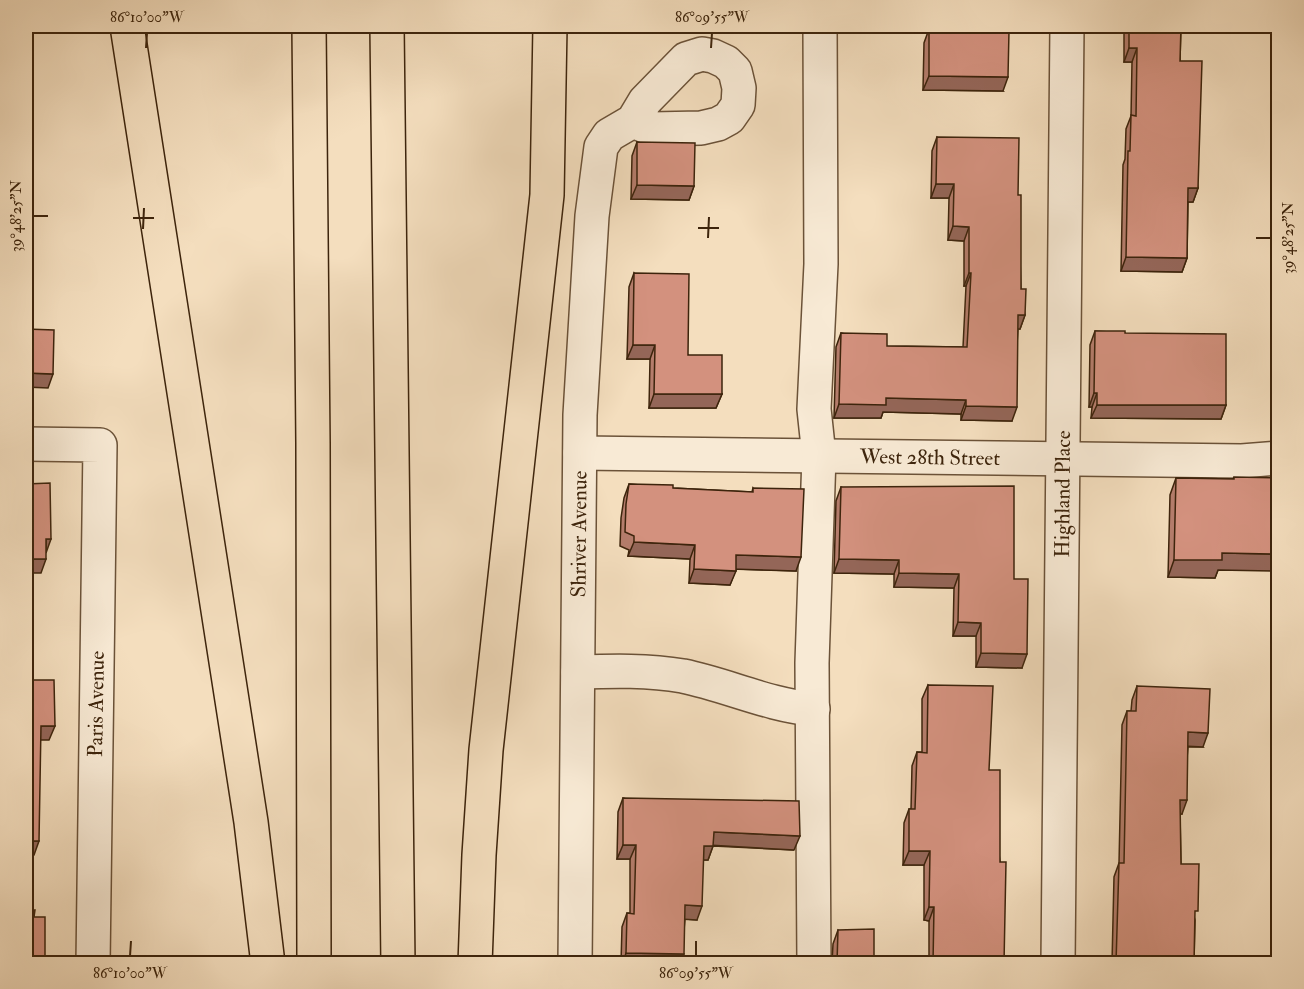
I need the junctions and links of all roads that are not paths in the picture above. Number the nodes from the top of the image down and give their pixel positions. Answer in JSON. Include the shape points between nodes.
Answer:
{"nodes":[{"id":1,"x":127,"y":26,"type":"edge"},
{"id":2,"x":309,"y":26,"type":"edge"},
{"id":3,"x":387,"y":26,"type":"edge"},
{"id":4,"x":550,"y":26,"type":"edge"},
{"id":5,"x":820,"y":26,"type":"edge"},
{"id":6,"x":1066,"y":26,"type":"edge"},
{"id":7,"x":633,"y":121,"type":"dead end"},
{"id":8,"x":26,"y":444,"type":"edge"},
{"id":9,"x":580,"y":453,"type":"junction"},
{"id":10,"x":819,"y":456,"type":"junction"},
{"id":11,"x":1278,"y":458,"type":"edge"},
{"id":12,"x":1061,"y":459,"type":"junction"},
{"id":13,"x":578,"y":672,"type":"junction"},
{"id":14,"x":813,"y":709,"type":"junction"},
{"id":15,"x":93,"y":963,"type":"edge"},
{"id":16,"x":268,"y":963,"type":"edge"},
{"id":17,"x":314,"y":963,"type":"edge"},
{"id":18,"x":398,"y":963,"type":"edge"},
{"id":19,"x":475,"y":963,"type":"edge"},
{"id":20,"x":574,"y":963,"type":"edge"},
{"id":21,"x":814,"y":963,"type":"edge"},
{"id":22,"x":1058,"y":963,"type":"edge"}],
"edges":[{"from":1,"to":16,"type":"highway","via":[[251,822]]},
{"from":2,"to":17,"type":"highway"},
{"from":3,"to":18,"type":"highway"},
{"from":4,"to":19,"type":"highway","via":[[547,195],[486,750]]},
{"from":5,"to":10,"type":"street","via":[[821,264],[814,409]]},
{"from":6,"to":12,"type":"street","name":"Highland Place"},
{"from":7,"to":9,"type":"street","name":"Shriver Avenue","via":[[609,135],[601,147],[592,216]]},
{"from":8,"to":15,"type":"street","name":"Paris Avenue","via":[[100,445]]},
{"from":9,"to":10,"type":"street","name":"West 28th Street"},
{"from":9,"to":13,"type":"street","name":"Shriver Avenue"},
{"from":10,"to":12,"type":"street","name":"West 28th Street"},
{"from":10,"to":14,"type":"street"},
{"from":11,"to":12,"type":"street","name":"West 28th Street"},
{"from":12,"to":22,"type":"street","name":"Highland Place"},
{"from":13,"to":14,"type":"street","via":[[632,671],[683,676],[791,707]]},
{"from":13,"to":20,"type":"street","name":"Shriver Avenue"},
{"from":14,"to":21,"type":"street"}]}
